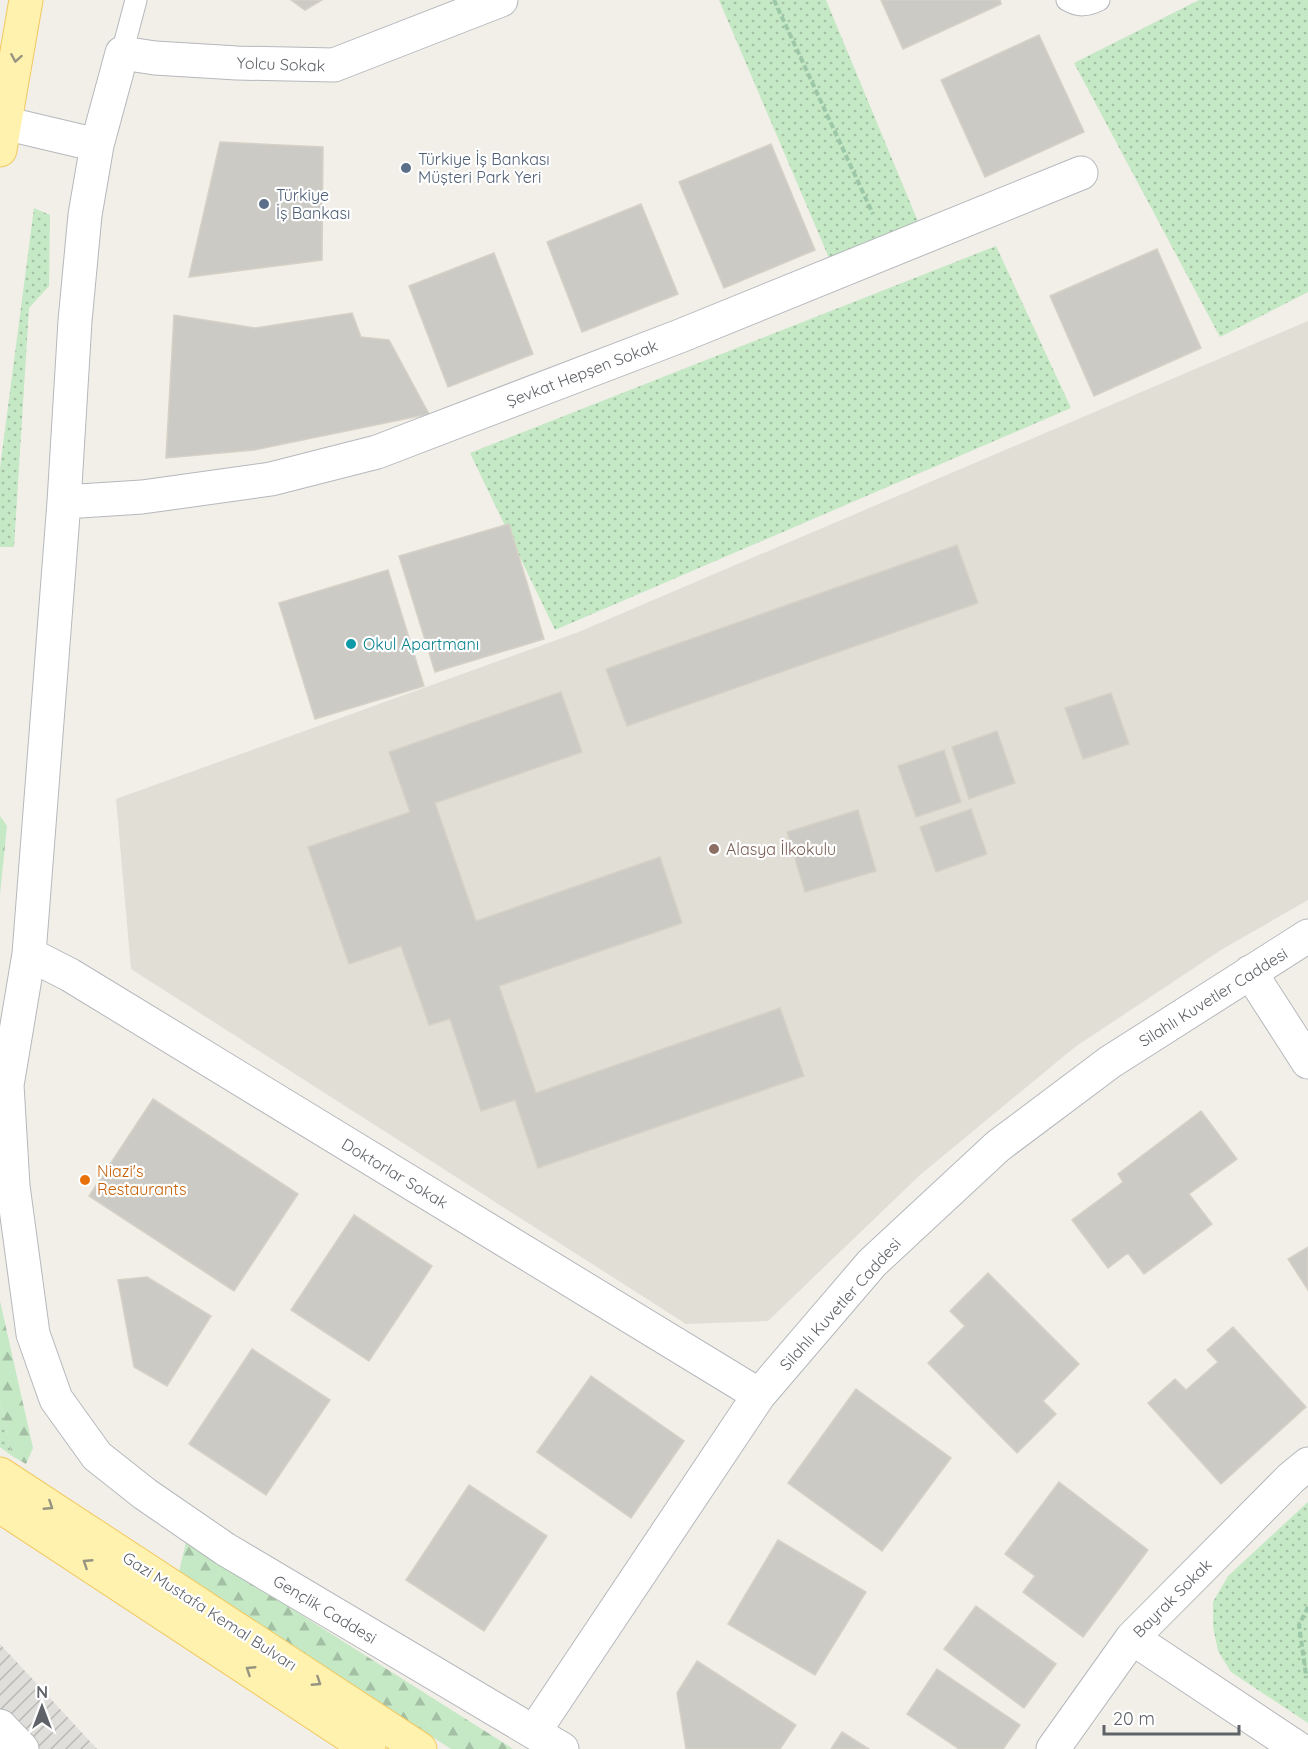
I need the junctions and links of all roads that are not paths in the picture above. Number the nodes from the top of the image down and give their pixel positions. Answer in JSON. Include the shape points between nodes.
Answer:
{"nodes":[{"id":1,"x":24,"y":0,"type":"edge"},
{"id":2,"x":136,"y":0,"type":"edge"},
{"id":3,"x":501,"y":0,"type":"edge"},
{"id":4,"x":1067,"y":0,"type":"edge"},
{"id":5,"x":1099,"y":0,"type":"edge"},
{"id":6,"x":122,"y":53,"type":"junction"},
{"id":7,"x":2,"y":136,"type":"edge"},
{"id":8,"x":97,"y":145,"type":"junction"},
{"id":9,"x":1081,"y":173,"type":"dead end"},
{"id":10,"x":64,"y":502,"type":"junction"},
{"id":11,"x":1308,"y":936,"type":"edge"},
{"id":12,"x":28,"y":954,"type":"junction"},
{"id":13,"x":1250,"y":972,"type":"junction"},
{"id":14,"x":1308,"y":1062,"type":"edge"},
{"id":15,"x":759,"y":1395,"type":"junction"},
{"id":16,"x":1308,"y":1464,"type":"edge"},
{"id":17,"x":0,"y":1474,"type":"edge"},
{"id":18,"x":0,"y":1506,"type":"edge"},
{"id":19,"x":1132,"y":1638,"type":"junction"},
{"id":20,"x":0,"y":1726,"type":"edge"},
{"id":21,"x":534,"y":1732,"type":"junction"},
{"id":22,"x":22,"y":1749,"type":"edge"},
{"id":23,"x":369,"y":1749,"type":"edge"},
{"id":24,"x":420,"y":1749,"type":"edge"},
{"id":25,"x":562,"y":1749,"type":"edge"},
{"id":26,"x":1053,"y":1749,"type":"edge"},
{"id":27,"x":1299,"y":1749,"type":"edge"}],
"edges":[{"from":1,"to":7,"type":"main road","one_way":true},
{"from":2,"to":6,"type":"lane"},
{"from":3,"to":6,"type":"street","name":"Yolcu Sokak","via":[[334,65],[237,63]]},
{"from":4,"to":5,"type":"lane","via":[[1076,5]]},
{"from":6,"to":8,"type":"street","name":"Gençlik Caddesi"},
{"from":7,"to":8,"type":"street"},
{"from":8,"to":10,"type":"street","name":"Gençlik Caddesi","via":[[85,215],[76,309]]},
{"from":9,"to":10,"type":"street","name":"Şevkat Hepşen Sokak","via":[[680,336],[377,452],[271,479],[142,497]]},
{"from":10,"to":12,"type":"street","name":"Gençlik Caddesi"},
{"from":11,"to":13,"type":"street","name":"Silahlı Kuvetler Caddesi"},
{"from":12,"to":15,"type":"street","name":"Doktorlar Sokak","via":[[70,975]]},
{"from":12,"to":21,"type":"street","name":"Gençlik Caddesi","via":[[7,1084],[13,1185],[33,1334],[56,1400],[97,1456],[145,1494],[225,1549]]},
{"from":13,"to":14,"type":"street"},
{"from":13,"to":15,"type":"street","name":"Silahlı Kuvetler Caddesi","via":[[1110,1062],[998,1146],[872,1263]]},
{"from":15,"to":21,"type":"street","name":"Silahlı Kuvetler Caddesi"},
{"from":16,"to":19,"type":"street","name":"Bayrak Sokak"},
{"from":17,"to":24,"type":"main road","name":"Gazi Mustafa Kemal Bulvarı","one_way":true},
{"from":23,"to":18,"type":"main road","name":"Gazi Mustafa Kemal Bulvarı","one_way":true},
{"from":19,"to":26,"type":"street","name":"Bayrak Sokak"},
{"from":19,"to":27,"type":"street"},
{"from":20,"to":22,"type":"street"},
{"from":21,"to":25,"type":"street","name":"Gençlik Caddesi"}]}
